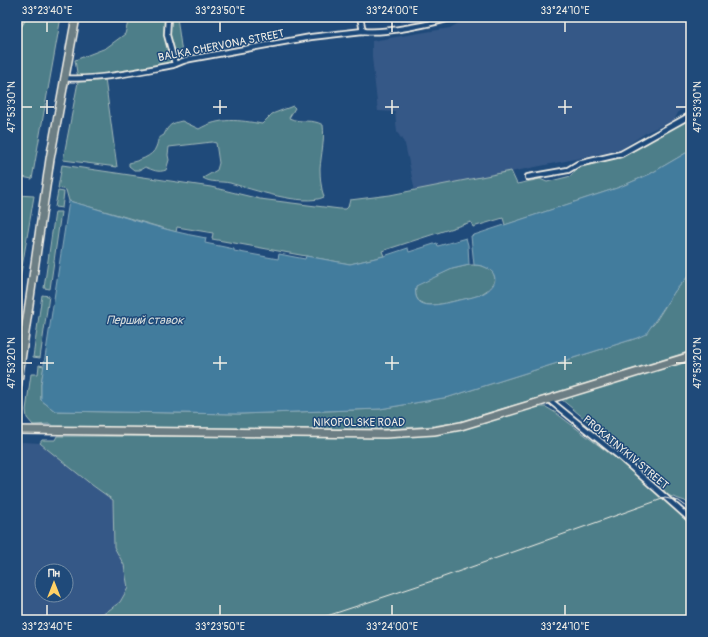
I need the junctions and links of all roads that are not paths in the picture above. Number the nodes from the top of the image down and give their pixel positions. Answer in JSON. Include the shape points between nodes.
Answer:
{"nodes":[{"id":1,"x":76,"y":17,"type":"edge"},
{"id":2,"x":168,"y":17,"type":"edge"},
{"id":3,"x":360,"y":17,"type":"edge"},
{"id":4,"x":453,"y":17,"type":"edge"},
{"id":5,"x":363,"y":31,"type":"junction"},
{"id":6,"x":175,"y":64,"type":"junction"},
{"id":7,"x":64,"y":78,"type":"junction"},
{"id":8,"x":691,"y":115,"type":"edge"},
{"id":9,"x":528,"y":178,"type":"dead end"},
{"id":10,"x":691,"y":356,"type":"edge"},
{"id":11,"x":17,"y":388,"type":"edge"},
{"id":12,"x":548,"y":399,"type":"junction"},
{"id":13,"x":17,"y":430,"type":"edge"},
{"id":14,"x":691,"y":520,"type":"edge"}],
"edges":[{"from":1,"to":7,"type":"main road"},
{"from":2,"to":6,"type":"street","via":[[167,35]]},
{"from":3,"to":5,"type":"street"},
{"from":4,"to":5,"type":"street","name":"BALKA CHERVONA STREET","via":[[402,28]]},
{"from":5,"to":6,"type":"street","name":"BALKA CHERVONA STREET","via":[[311,37]]},
{"from":6,"to":7,"type":"street","name":"BALKA CHERVONA STREET","via":[[105,76]]},
{"from":7,"to":11,"type":"main road"},
{"from":8,"to":9,"type":"street","via":[[621,154],[578,164],[568,170]]},
{"from":10,"to":12,"type":"main road","name":"NIKOPOLSKE ROAD"},
{"from":12,"to":13,"type":"main road","name":"NIKOPOLSKE ROAD","via":[[461,426],[434,431],[398,433]]},
{"from":12,"to":14,"type":"street","name":"PROKATNYKIV STREET","via":[[620,457]]}]}
